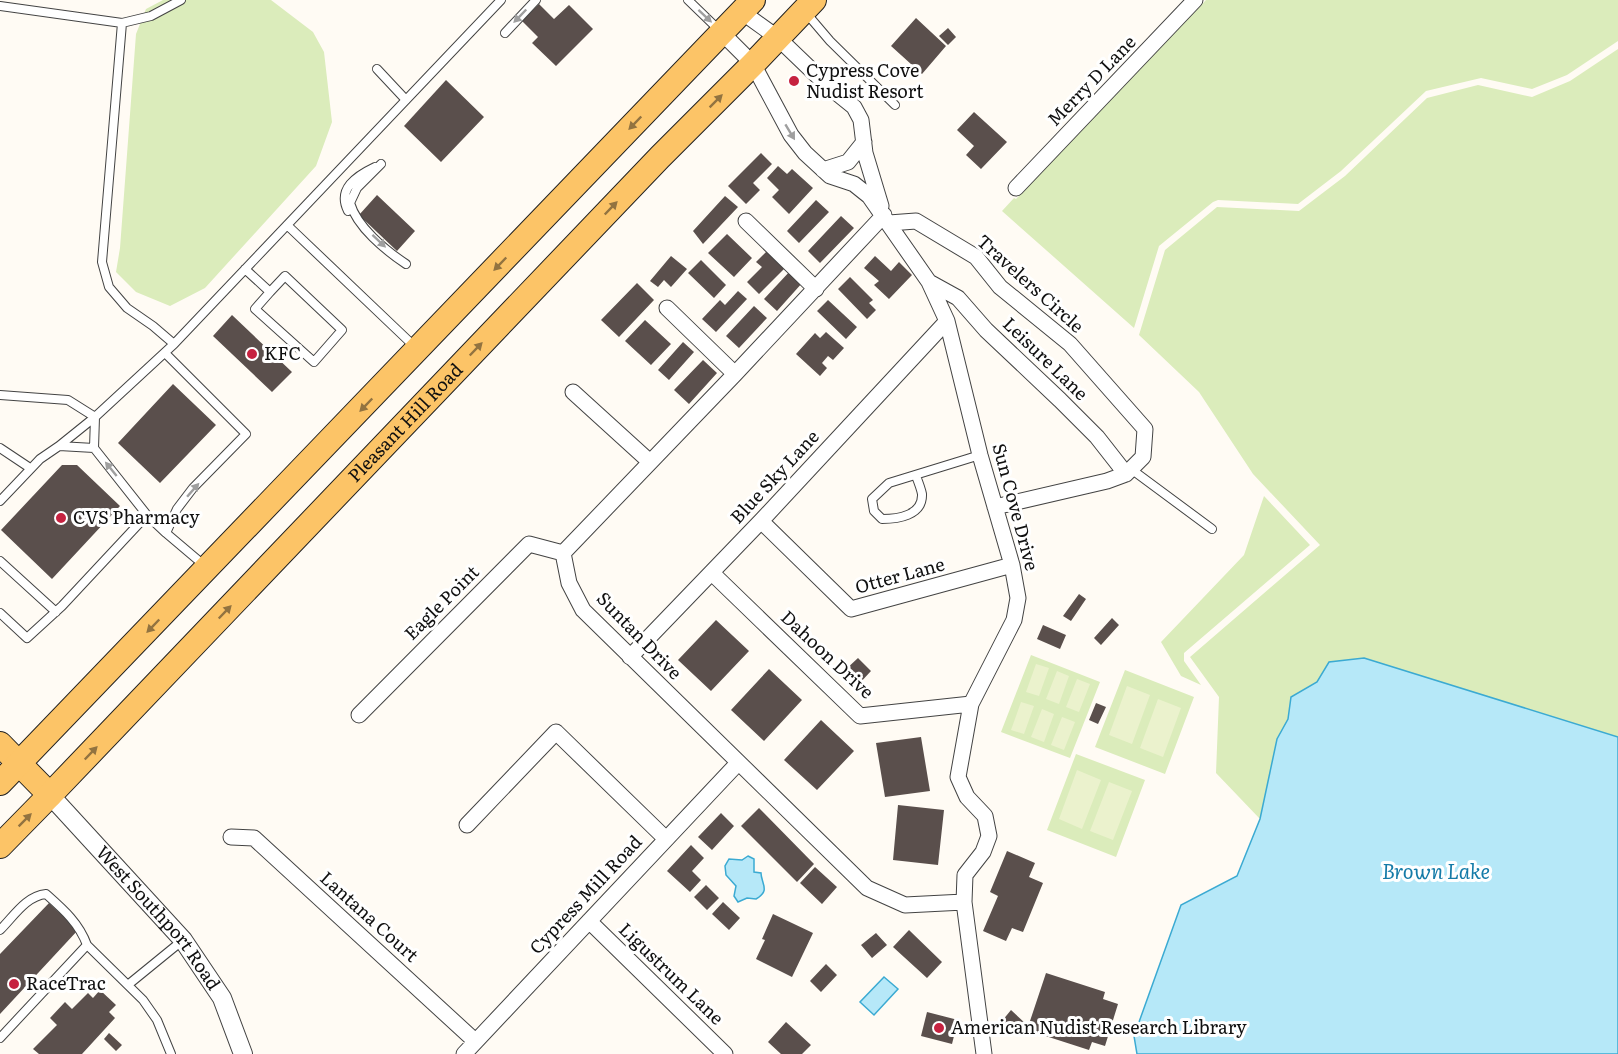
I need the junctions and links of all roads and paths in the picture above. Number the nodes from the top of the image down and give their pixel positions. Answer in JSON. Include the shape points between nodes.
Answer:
{"nodes":[{"id":1,"x":181,"y":0,"type":"edge"},
{"id":2,"x":501,"y":0,"type":"edge"},
{"id":3,"x":536,"y":0,"type":"edge"},
{"id":4,"x":688,"y":0,"type":"edge"},
{"id":5,"x":1195,"y":0,"type":"edge"},
{"id":6,"x":809,"y":5,"type":"edge"},
{"id":7,"x":0,"y":6,"type":"edge"},
{"id":8,"x":743,"y":6,"type":"edge"},
{"id":9,"x":122,"y":23,"type":"junction"},
{"id":10,"x":505,"y":33,"type":"dead end"},
{"id":11,"x":722,"y":33,"type":"junction"},
{"id":12,"x":777,"y":38,"type":"junction"},
{"id":13,"x":753,"y":64,"type":"junction"},
{"id":14,"x":377,"y":69,"type":"dead end"},
{"id":15,"x":406,"y":100,"type":"junction"},
{"id":16,"x":895,"y":105,"type":"dead end"},
{"id":17,"x":864,"y":142,"type":"junction"},
{"id":18,"x":381,"y":164,"type":"dead end"},
{"id":19,"x":824,"y":170,"type":"junction"},
{"id":20,"x":1017,"y":188,"type":"dead end"},
{"id":21,"x":886,"y":219,"type":"junction"},
{"id":22,"x":746,"y":221,"type":"dead end"},
{"id":23,"x":287,"y":225,"type":"junction"},
{"id":24,"x":406,"y":264,"type":"dead end"},
{"id":25,"x":245,"y":269,"type":"junction"},
{"id":26,"x":929,"y":282,"type":"junction"},
{"id":27,"x":816,"y":289,"type":"junction"},
{"id":28,"x":270,"y":292,"type":"junction"},
{"id":29,"x":667,"y":308,"type":"dead end"},
{"id":30,"x":947,"y":321,"type":"junction"},
{"id":31,"x":174,"y":344,"type":"junction"},
{"id":32,"x":418,"y":350,"type":"junction"},
{"id":33,"x":165,"y":353,"type":"junction"},
{"id":34,"x":735,"y":374,"type":"junction"},
{"id":35,"x":573,"y":392,"type":"dead end"},
{"id":36,"x":0,"y":396,"type":"edge"},
{"id":37,"x":95,"y":417,"type":"junction"},
{"id":38,"x":59,"y":446,"type":"junction"},
{"id":39,"x":0,"y":448,"type":"edge"},
{"id":40,"x":94,"y":448,"type":"junction"},
{"id":41,"x":980,"y":455,"type":"junction"},
{"id":42,"x":650,"y":462,"type":"junction"},
{"id":43,"x":30,"y":468,"type":"junction"},
{"id":44,"x":1129,"y":472,"type":"junction"},
{"id":45,"x":916,"y":476,"type":"junction"},
{"id":46,"x":0,"y":501,"type":"edge"},
{"id":47,"x":995,"y":507,"type":"junction"},
{"id":48,"x":147,"y":515,"type":"junction"},
{"id":49,"x":761,"y":521,"type":"junction"},
{"id":50,"x":1212,"y":529,"type":"dead end"},
{"id":51,"x":166,"y":533,"type":"junction"},
{"id":52,"x":563,"y":553,"type":"junction"},
{"id":53,"x":0,"y":561,"type":"edge"},
{"id":54,"x":1012,"y":565,"type":"junction"},
{"id":55,"x":208,"y":569,"type":"junction"},
{"id":56,"x":712,"y":573,"type":"junction"},
{"id":57,"x":56,"y":612,"type":"junction"},
{"id":58,"x":0,"y":613,"type":"edge"},
{"id":59,"x":630,"y":657,"type":"junction"},
{"id":60,"x":971,"y":704,"type":"junction"},
{"id":61,"x":359,"y":715,"type":"dead end"},
{"id":62,"x":0,"y":744,"type":"edge"},
{"id":63,"x":19,"y":763,"type":"junction"},
{"id":64,"x":738,"y":763,"type":"junction"},
{"id":65,"x":0,"y":783,"type":"edge"},
{"id":66,"x":50,"y":795,"type":"junction"},
{"id":67,"x":467,"y":825,"type":"dead end"},
{"id":68,"x":231,"y":837,"type":"dead end"},
{"id":69,"x":666,"y":839,"type":"junction"},
{"id":70,"x":0,"y":846,"type":"edge"},
{"id":71,"x":964,"y":902,"type":"junction"},
{"id":72,"x":589,"y":921,"type":"junction"},
{"id":73,"x":0,"y":930,"type":"edge"},
{"id":74,"x":183,"y":940,"type":"junction"},
{"id":75,"x":87,"y":945,"type":"junction"},
{"id":76,"x":129,"y":984,"type":"junction"},
{"id":77,"x":0,"y":1038,"type":"edge"},
{"id":78,"x":475,"y":1041,"type":"junction"},
{"id":79,"x":171,"y":1054,"type":"edge"},
{"id":80,"x":243,"y":1054,"type":"edge"},
{"id":81,"x":464,"y":1054,"type":"edge"},
{"id":82,"x":725,"y":1054,"type":"edge"},
{"id":83,"x":984,"y":1054,"type":"edge"}],
"edges":[{"from":1,"to":9,"type":"lane","via":[[151,16]]},
{"from":2,"to":15,"type":"lane"},
{"from":3,"to":10,"type":"lane","one_way":true},
{"from":4,"to":11,"type":"lane","one_way":true},
{"from":5,"to":20,"type":"street","name":"Merry D Lane"},
{"from":6,"to":12,"type":"main road","name":"Pleasant Hill Road"},
{"from":6,"to":16,"type":"lane","via":[[830,41]]},
{"from":7,"to":9,"type":"lane"},
{"from":8,"to":11,"type":"main road"},
{"from":8,"to":12,"type":"street","name":"Sun Cove Drive"},
{"from":9,"to":31,"type":"lane","via":[[102,262],[109,286],[127,308]]},
{"from":11,"to":13,"type":"street","name":"Sun Cove Drive"},
{"from":11,"to":32,"type":"main road","one_way":true},
{"from":12,"to":13,"type":"main road","name":"Pleasant Hill Road"},
{"from":12,"to":17,"type":"street","name":"Sun Cove Drive","via":[[854,107],[861,120]]},
{"from":13,"to":19,"type":"street","name":"Sun Cove Drive","one_way":true,"via":[[791,135]]},
{"from":66,"to":13,"type":"main road","name":"Pleasant Hill Road","one_way":true,"via":[[651,165]]},
{"from":14,"to":15,"type":"lane"},
{"from":15,"to":23,"type":"lane"},
{"from":17,"to":19,"type":"street","via":[[848,162]]},
{"from":17,"to":21,"type":"street","name":"Sun Cove Drive"},
{"from":18,"to":24,"type":"lane","one_way":true,"via":[[357,188],[350,203],[353,215]]},
{"from":19,"to":21,"type":"street","name":"Sun Cove Drive","via":[[854,184]]},
{"from":21,"to":26,"type":"street","name":"Sun Cove Drive"},
{"from":21,"to":27,"type":"street"},
{"from":21,"to":44,"type":"street","name":"Travelers Circle","via":[[916,221],[976,257],[1000,287],[1070,344],[1145,429],[1143,457]]},
{"from":22,"to":27,"type":"street"},
{"from":23,"to":25,"type":"lane"},
{"from":23,"to":32,"type":"lane"},
{"from":25,"to":28,"type":"lane"},
{"from":25,"to":31,"type":"lane"},
{"from":26,"to":30,"type":"street","name":"Sun Cove Drive"},
{"from":26,"to":44,"type":"street","name":"Leisure Lane","via":[[958,298]]},
{"from":27,"to":34,"type":"street"},
{"from":28,"to":28,"type":"lane","via":[[285,276],[342,330],[314,362],[255,309]]},
{"from":29,"to":34,"type":"street"},
{"from":30,"to":41,"type":"street","name":"Sun Cove Drive"},
{"from":30,"to":49,"type":"street","name":"Blue Sky Lane"},
{"from":31,"to":33,"type":"lane"},
{"from":32,"to":55,"type":"main road","one_way":true},
{"from":33,"to":37,"type":"lane"},
{"from":51,"to":33,"type":"lane","one_way":true,"via":[[193,488],[246,434]]},
{"from":34,"to":42,"type":"street"},
{"from":35,"to":42,"type":"street"},
{"from":36,"to":37,"type":"lane","via":[[68,400]]},
{"from":37,"to":38,"type":"lane"},
{"from":37,"to":40,"type":"lane"},
{"from":38,"to":40,"type":"lane"},
{"from":38,"to":43,"type":"lane"},
{"from":39,"to":43,"type":"lane"},
{"from":48,"to":40,"type":"lane","one_way":true},
{"from":41,"to":45,"type":"lane"},
{"from":41,"to":47,"type":"street","name":"Sun Cove Drive"},
{"from":42,"to":52,"type":"street"},
{"from":43,"to":46,"type":"lane"},
{"from":44,"to":47,"type":"street","via":[[1107,481]]},
{"from":44,"to":50,"type":"lane"},
{"from":45,"to":45,"type":"lane","via":[[889,483],[872,499],[874,511],[882,519],[912,514],[922,495]]},
{"from":47,"to":54,"type":"street","name":"Sun Cove Drive"},
{"from":48,"to":51,"type":"lane"},
{"from":48,"to":57,"type":"lane"},
{"from":49,"to":54,"type":"street","name":"Otter Lane","via":[[851,609]]},
{"from":49,"to":56,"type":"street","name":"Blue Sky Lane"},
{"from":51,"to":55,"type":"lane"},
{"from":52,"to":59,"type":"street","name":"Suntan Drive","via":[[569,583],[583,610]]},
{"from":52,"to":61,"type":"street","name":"Eagle Point","via":[[529,544]]},
{"from":53,"to":57,"type":"lane"},
{"from":54,"to":60,"type":"street","name":"Sun Cove Drive","via":[[1018,598],[1014,620]]},
{"from":55,"to":63,"type":"main road","one_way":true},
{"from":56,"to":59,"type":"street","name":"Blue Sky Lane"},
{"from":56,"to":60,"type":"street","name":"Dahoon Drive","via":[[860,716]]},
{"from":57,"to":58,"type":"lane","via":[[27,638]]},
{"from":59,"to":64,"type":"street","name":"Suntan Drive"},
{"from":60,"to":71,"type":"street","name":"Sun Cove Drive","via":[[958,777],[967,798],[985,816],[989,836],[983,852],[965,875]]},
{"from":62,"to":63,"type":"main road"},
{"from":63,"to":65,"type":"main road"},
{"from":63,"to":66,"type":"main road"},
{"from":64,"to":69,"type":"street","name":"Cypress Mill Road"},
{"from":64,"to":71,"type":"street","name":"Suntan Drive","via":[[867,888],[905,905]]},
{"from":70,"to":66,"type":"main road","name":"Pleasant Hill Road","one_way":true},
{"from":66,"to":74,"type":"street","name":"West Southport Road"},
{"from":67,"to":69,"type":"street","via":[[556,732]]},
{"from":68,"to":78,"type":"street","name":"Lantana Court","via":[[254,838]]},
{"from":69,"to":72,"type":"street","name":"Cypress Mill Road"},
{"from":71,"to":83,"type":"street","name":"Sun Cove Drive"},
{"from":72,"to":78,"type":"street","name":"Cypress Mill Road"},
{"from":72,"to":82,"type":"street","name":"Ligustrum Lane"},
{"from":73,"to":75,"type":"lane","via":[[28,900],[46,894],[73,918]]},
{"from":74,"to":76,"type":"lane"},
{"from":74,"to":80,"type":"street","name":"West Southport Road","via":[[222,998]]},
{"from":75,"to":76,"type":"lane"},
{"from":75,"to":77,"type":"lane"},
{"from":76,"to":79,"type":"lane","via":[[158,1020]]},
{"from":78,"to":81,"type":"street","name":"Cypress Mill Road"}]}
